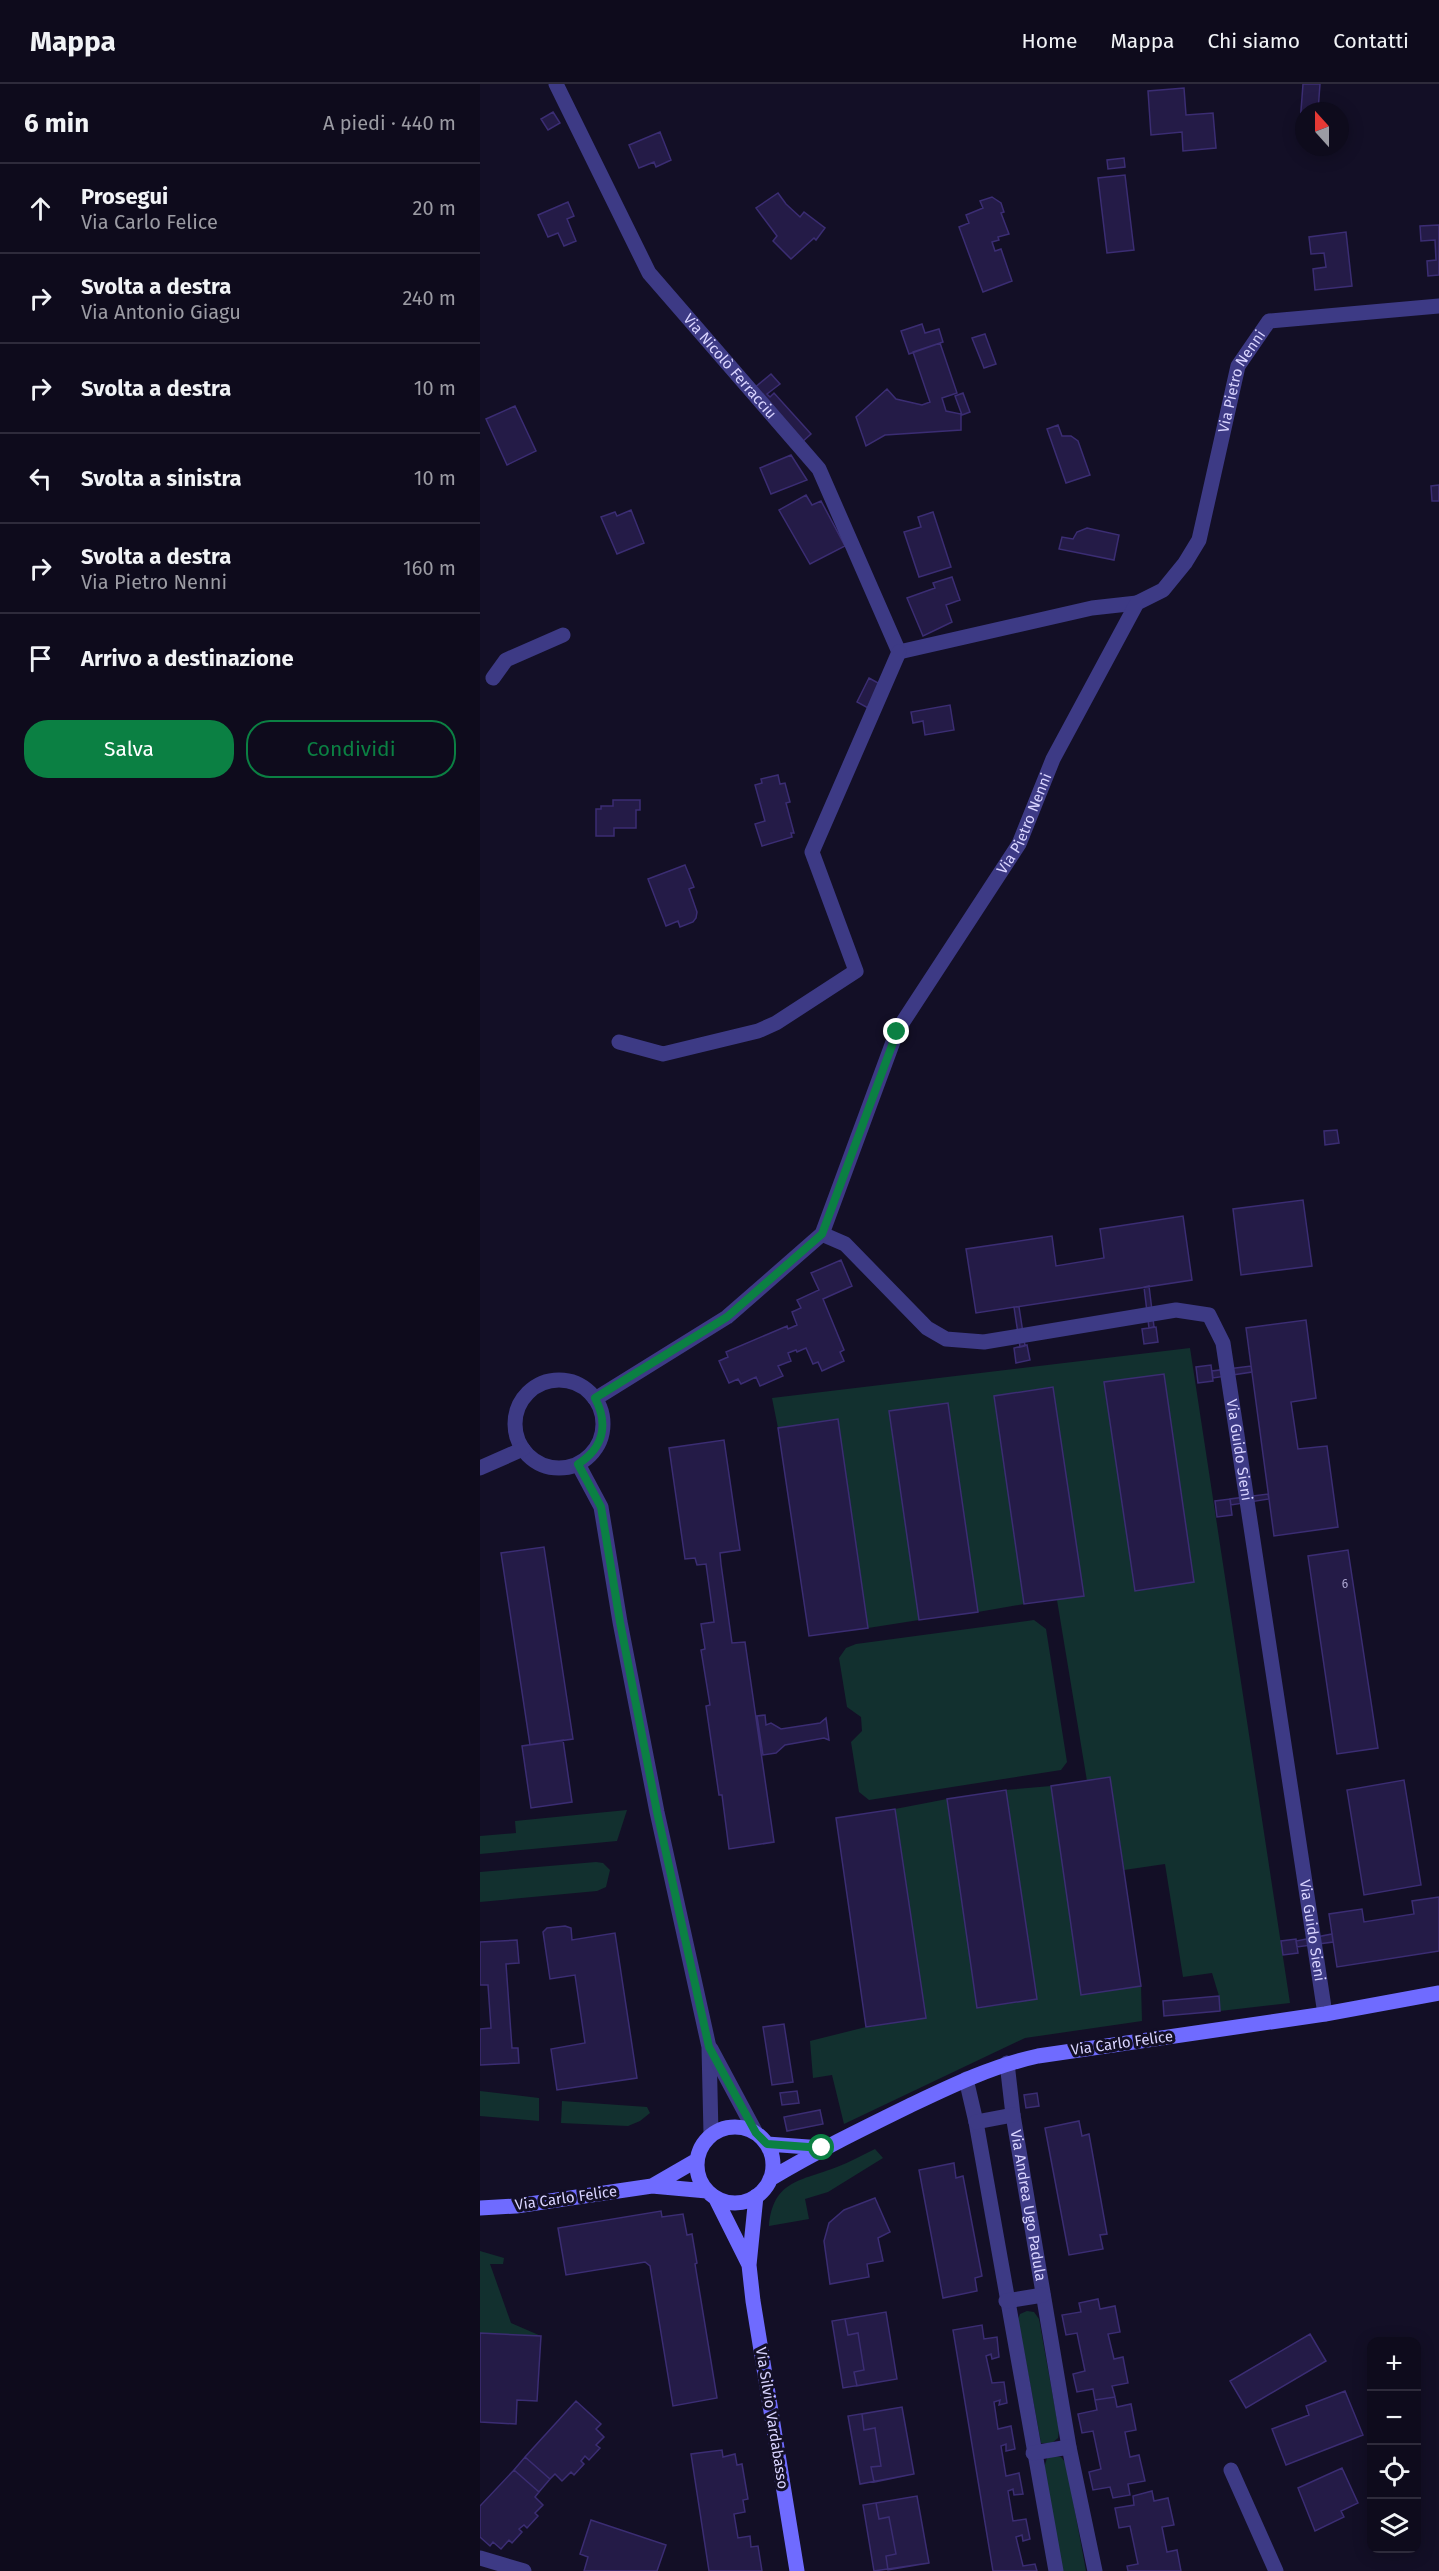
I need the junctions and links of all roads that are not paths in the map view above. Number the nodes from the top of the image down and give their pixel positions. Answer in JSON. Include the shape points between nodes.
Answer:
{"nodes":[{"id":1,"x":556,"y":84,"type":"edge"},
{"id":2,"x":1439,"y":306,"type":"edge"},
{"id":3,"x":1137,"y":603,"type":"junction"},
{"id":4,"x":563,"y":635,"type":"dead end"},
{"id":5,"x":899,"y":652,"type":"junction"},
{"id":6,"x":493,"y":678,"type":"dead end"},
{"id":7,"x":619,"y":1042,"type":"dead end"},
{"id":8,"x":822,"y":1234,"type":"junction"},
{"id":9,"x":595,"y":1398,"type":"junction"},
{"id":10,"x":523,"y":1449,"type":"junction"},
{"id":11,"x":578,"y":1464,"type":"junction"},
{"id":12,"x":480,"y":1468,"type":"edge"},
{"id":13,"x":1439,"y":1993,"type":"edge"},
{"id":14,"x":1325,"y":2014,"type":"junction"},
{"id":15,"x":709,"y":2047,"type":"junction"},
{"id":16,"x":1006,"y":2063,"type":"junction"},
{"id":17,"x":966,"y":2079,"type":"junction"},
{"id":18,"x":1013,"y":2115,"type":"junction"},
{"id":19,"x":976,"y":2122,"type":"junction"},
{"id":20,"x":711,"y":2134,"type":"junction"},
{"id":21,"x":762,"y":2138,"type":"junction"},
{"id":22,"x":822,"y":2148,"type":"junction"},
{"id":23,"x":697,"y":2160,"type":"junction"},
{"id":24,"x":770,"y":2179,"type":"junction"},
{"id":25,"x":652,"y":2186,"type":"junction"},
{"id":26,"x":711,"y":2194,"type":"junction"},
{"id":27,"x":756,"y":2196,"type":"junction"},
{"id":28,"x":480,"y":2208,"type":"edge"},
{"id":29,"x":749,"y":2265,"type":"junction"},
{"id":30,"x":1043,"y":2295,"type":"junction"},
{"id":31,"x":1006,"y":2301,"type":"junction"},
{"id":32,"x":1069,"y":2446,"type":"junction"},
{"id":33,"x":1033,"y":2453,"type":"junction"},
{"id":34,"x":1231,"y":2470,"type":"dead end"},
{"id":35,"x":480,"y":2558,"type":"edge"},
{"id":36,"x":524,"y":2571,"type":"edge"},
{"id":37,"x":796,"y":2571,"type":"edge"},
{"id":38,"x":1056,"y":2571,"type":"edge"},
{"id":39,"x":1095,"y":2571,"type":"edge"},
{"id":40,"x":1276,"y":2571,"type":"edge"}],
"edges":[{"from":1,"to":5,"type":"street","name":"Via Nicolò Ferracciu","via":[[650,273],[819,469]]},
{"from":2,"to":3,"type":"street","name":"Via Pietro Nenni","via":[[1269,321],[1238,366],[1199,540],[1163,590]]},
{"from":3,"to":5,"type":"street","via":[[1092,608]]},
{"from":3,"to":8,"type":"street","name":"Via Pietro Nenni","via":[[1053,759],[1019,844],[897,1032]]},
{"from":4,"to":6,"type":"street","via":[[506,660]]},
{"from":5,"to":7,"type":"street","via":[[812,852],[856,971],[758,1031],[663,1054]]},
{"from":8,"to":9,"type":"street","name":"Via Pietro Nenni","via":[[727,1317]]},
{"from":8,"to":14,"type":"street","name":"Via Guido Sieni","via":[[845,1244],[927,1328],[946,1339],[984,1341],[1176,1310],[1209,1315],[1223,1343]]},
{"from":9,"to":10,"type":"street","via":[[573,1382],[558,1380],[532,1389],[517,1411],[515,1424]]},
{"from":9,"to":11,"type":"street","via":[[601,1410],[602,1436],[593,1452]]},
{"from":10,"to":11,"type":"street","via":[[531,1459],[554,1468]]},
{"from":10,"to":12,"type":"street"},
{"from":11,"to":15,"type":"street","via":[[601,1507],[657,1812]]},
{"from":13,"to":14,"type":"main road","name":"Via Carlo Felice"},
{"from":14,"to":16,"type":"main road","name":"Via Carlo Felice"},
{"from":15,"to":20,"type":"street"},
{"from":15,"to":21,"type":"street"},
{"from":16,"to":17,"type":"main road","name":"Via Carlo Felice"},
{"from":16,"to":18,"type":"street","name":"Via Andrea Ugo Padula"},
{"from":17,"to":19,"type":"street"},
{"from":17,"to":22,"type":"main road","name":"Via Carlo Felice"},
{"from":18,"to":19,"type":"street","name":"Via Andrea Ugo Padula"},
{"from":18,"to":30,"type":"street","name":"Via Andrea Ugo Padula"},
{"from":19,"to":31,"type":"street"},
{"from":20,"to":21,"type":"main road","via":[[734,2126]]},
{"from":20,"to":23,"type":"main road"},
{"from":21,"to":22,"type":"main road","name":"Via Carlo Felice"},
{"from":21,"to":24,"type":"main road","via":[[772,2156]]},
{"from":22,"to":24,"type":"main road","name":"Via Carlo Felice"},
{"from":23,"to":25,"type":"main road","name":"Via Carlo Felice"},
{"from":23,"to":26,"type":"main road","via":[[701,2182]]},
{"from":24,"to":27,"type":"main road"},
{"from":25,"to":26,"type":"main road","name":"Via Carlo Felice"},
{"from":25,"to":28,"type":"main road","name":"Via Carlo Felice"},
{"from":26,"to":27,"type":"main road","via":[[736,2203]]},
{"from":26,"to":29,"type":"main road","name":"Via Silvio Vardabasso"},
{"from":27,"to":29,"type":"main road","name":"Via Silvio Vardabasso"},
{"from":29,"to":37,"type":"main road","name":"Via Silvio Vardabasso"},
{"from":30,"to":31,"type":"street","name":"Via Andrea Ugo Padula"},
{"from":30,"to":32,"type":"street","name":"Via Andrea Ugo Padula"},
{"from":31,"to":33,"type":"street"},
{"from":32,"to":33,"type":"street"},
{"from":32,"to":39,"type":"street","name":"Via Andrea Ugo Padula"},
{"from":33,"to":38,"type":"street"},
{"from":34,"to":40,"type":"street"},
{"from":35,"to":36,"type":"street"}]}
